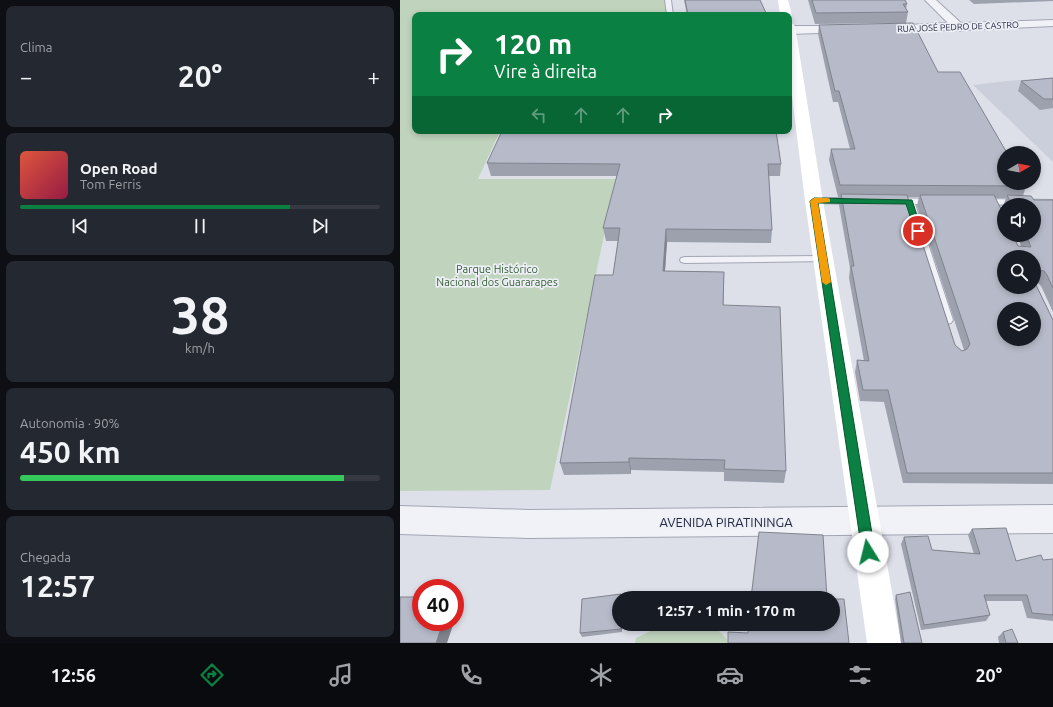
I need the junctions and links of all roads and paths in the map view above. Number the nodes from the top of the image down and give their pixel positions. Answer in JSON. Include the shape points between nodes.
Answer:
{"nodes":[{"id":1,"x":668,"y":0,"type":"edge"},
{"id":2,"x":783,"y":0,"type":"edge"},
{"id":3,"x":930,"y":0,"type":"edge"},
{"id":4,"x":670,"y":12,"type":"edge"},
{"id":5,"x":786,"y":12,"type":"edge"},
{"id":6,"x":1053,"y":24,"type":"edge"},
{"id":7,"x":792,"y":25,"type":"edge"},
{"id":8,"x":960,"y":28,"type":"junction"},
{"id":9,"x":859,"y":29,"type":"edge"},
{"id":10,"x":874,"y":29,"type":"edge"},
{"id":11,"x":792,"y":46,"type":"edge"},
{"id":12,"x":814,"y":201,"type":"junction"},
{"id":13,"x":869,"y":201,"type":"edge"},
{"id":14,"x":885,"y":201,"type":"edge"},
{"id":15,"x":909,"y":201,"type":"junction"},
{"id":16,"x":940,"y":202,"type":"edge"},
{"id":17,"x":971,"y":202,"type":"edge"},
{"id":18,"x":1053,"y":203,"type":"edge"},
{"id":19,"x":823,"y":259,"type":"junction"},
{"id":20,"x":685,"y":260,"type":"dead end"},
{"id":21,"x":951,"y":334,"type":"edge"},
{"id":22,"x":1053,"y":519,"type":"edge"},
{"id":23,"x":400,"y":520,"type":"edge"},
{"id":24,"x":863,"y":522,"type":"junction"},
{"id":25,"x":884,"y":643,"type":"edge"}],
"edges":[{"from":1,"to":4,"type":"lane"},
{"from":2,"to":5,"type":"street"},
{"from":3,"to":8,"type":"street"},
{"from":6,"to":8,"type":"street","name":"RUA JOSÉ PEDRO DE CASTRO"},
{"from":7,"to":9,"type":"street"},
{"from":8,"to":10,"type":"street","name":"RUA JOSÉ PEDRO DE CASTRO"},
{"from":11,"to":12,"type":"street"},
{"from":12,"to":13,"type":"lane"},
{"from":12,"to":19,"type":"street"},
{"from":14,"to":15,"type":"lane"},
{"from":15,"to":16,"type":"lane"},
{"from":15,"to":21,"type":"lane"},
{"from":17,"to":18,"type":"lane","via":[[996,206]]},
{"from":19,"to":20,"type":"lane"},
{"from":19,"to":24,"type":"street"},
{"from":22,"to":24,"type":"street","name":"AVENIDA PIRATININGA"},
{"from":23,"to":24,"type":"street","name":"AVENIDA PIRATININGA","via":[[529,524]]},
{"from":24,"to":25,"type":"street"}]}
